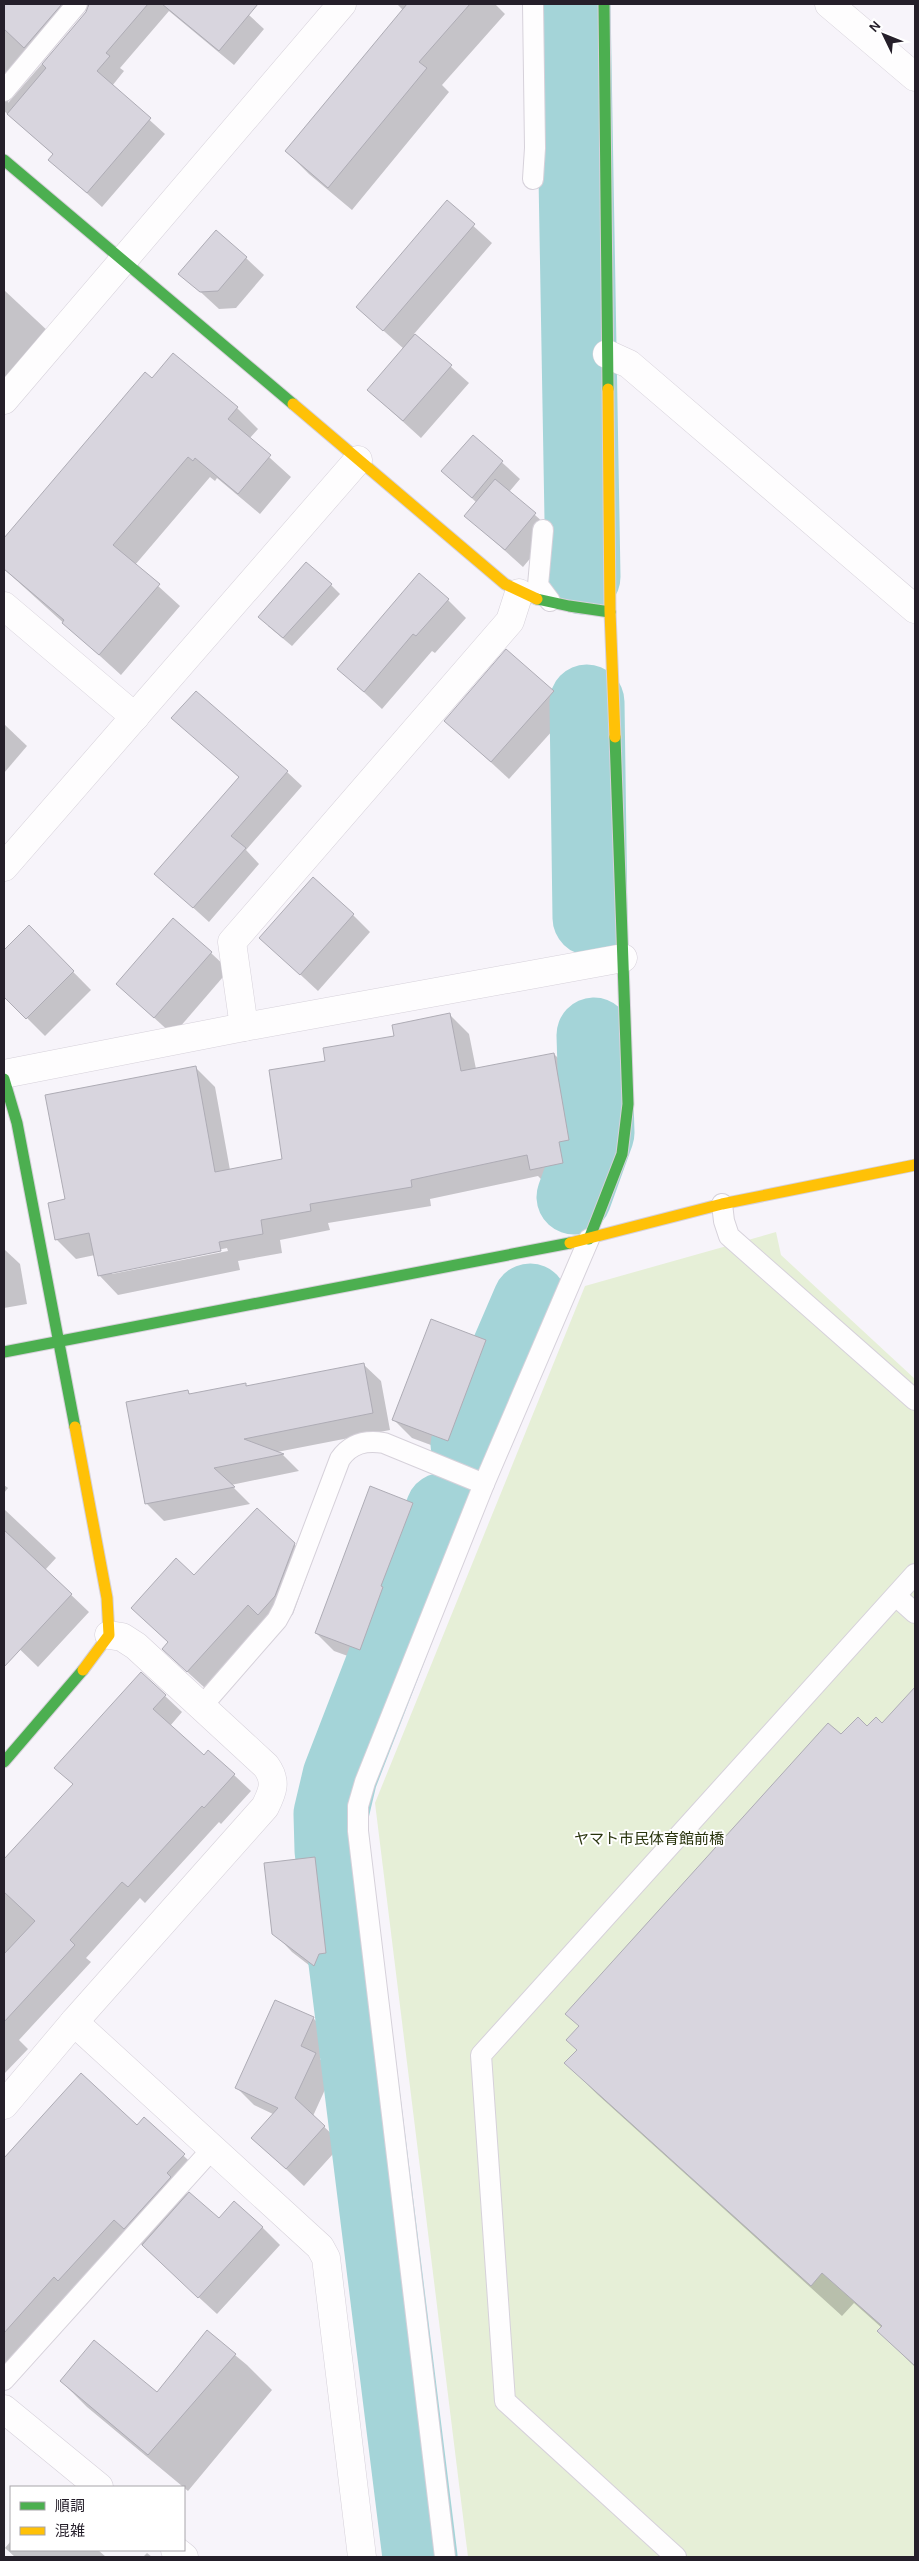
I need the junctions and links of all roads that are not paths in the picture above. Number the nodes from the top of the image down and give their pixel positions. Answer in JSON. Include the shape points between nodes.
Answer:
{"nodes":[{"id":1,"x":77,"y":4,"type":"edge"},
{"id":2,"x":533,"y":4,"type":"edge"},
{"id":3,"x":604,"y":4,"type":"edge"},
{"id":4,"x":829,"y":4,"type":"edge"},
{"id":5,"x":332,"y":7,"type":"edge"},
{"id":6,"x":915,"y":77,"type":"edge"},
{"id":7,"x":4,"y":91,"type":"edge"},
{"id":8,"x":4,"y":160,"type":"edge"},
{"id":9,"x":533,"y":178,"type":"dead end"},
{"id":10,"x":124,"y":261,"type":"junction"},
{"id":11,"x":606,"y":354,"type":"junction"},
{"id":12,"x":4,"y":400,"type":"edge"},
{"id":13,"x":358,"y":460,"type":"junction"},
{"id":14,"x":543,"y":530,"type":"dead end"},
{"id":15,"x":519,"y":593,"type":"junction"},
{"id":16,"x":550,"y":602,"type":"junction"},
{"id":17,"x":4,"y":606,"type":"edge"},
{"id":18,"x":915,"y":609,"type":"edge"},
{"id":19,"x":610,"y":612,"type":"junction"},
{"id":20,"x":135,"y":717,"type":"junction"},
{"id":21,"x":4,"y":867,"type":"edge"},
{"id":22,"x":623,"y":958,"type":"junction"},
{"id":23,"x":244,"y":1027,"type":"junction"},
{"id":24,"x":4,"y":1074,"type":"edge"},
{"id":25,"x":4,"y":1079,"type":"edge"},
{"id":26,"x":915,"y":1166,"type":"edge"},
{"id":27,"x":722,"y":1204,"type":"junction"},
{"id":28,"x":589,"y":1239,"type":"junction"},
{"id":29,"x":58,"y":1343,"type":"junction"},
{"id":30,"x":4,"y":1352,"type":"edge"},
{"id":31,"x":915,"y":1400,"type":"edge"},
{"id":32,"x":484,"y":1484,"type":"junction"},
{"id":33,"x":915,"y":1574,"type":"edge"},
{"id":34,"x":896,"y":1596,"type":"junction"},
{"id":35,"x":915,"y":1613,"type":"edge"},
{"id":36,"x":109,"y":1634,"type":"junction"},
{"id":37,"x":202,"y":1706,"type":"junction"},
{"id":38,"x":4,"y":1762,"type":"edge"},
{"id":39,"x":74,"y":2022,"type":"junction"},
{"id":40,"x":4,"y":2105,"type":"edge"},
{"id":41,"x":213,"y":2148,"type":"junction"},
{"id":42,"x":4,"y":2380,"type":"edge"},
{"id":43,"x":4,"y":2409,"type":"edge"},
{"id":44,"x":98,"y":2486,"type":"edge"},
{"id":45,"x":362,"y":2557,"type":"edge"},
{"id":46,"x":445,"y":2557,"type":"edge"},
{"id":47,"x":676,"y":2557,"type":"edge"}],
"edges":[{"from":1,"to":7,"type":"lane"},
{"from":2,"to":9,"type":"lane"},
{"from":3,"to":11,"type":"street"},
{"from":4,"to":6,"type":"street"},
{"from":5,"to":10,"type":"street"},
{"from":8,"to":10,"type":"street"},
{"from":10,"to":12,"type":"street"},
{"from":10,"to":13,"type":"street"},
{"from":11,"to":18,"type":"street","via":[[628,364]]},
{"from":11,"to":19,"type":"street"},
{"from":13,"to":15,"type":"street","via":[[504,584]]},
{"from":13,"to":20,"type":"street"},
{"from":14,"to":16,"type":"lane","via":[[538,585]]},
{"from":15,"to":16,"type":"street"},
{"from":15,"to":23,"type":"street","via":[[510,621],[232,942]]},
{"from":16,"to":19,"type":"street"},
{"from":17,"to":20,"type":"street"},
{"from":19,"to":22,"type":"street"},
{"from":20,"to":21,"type":"street"},
{"from":22,"to":23,"type":"street"},
{"from":22,"to":28,"type":"street","via":[[628,1076],[626,1132],[622,1154]]},
{"from":23,"to":24,"type":"street"},
{"from":25,"to":29,"type":"street","via":[[17,1123]]},
{"from":26,"to":27,"type":"street"},
{"from":27,"to":28,"type":"street"},
{"from":27,"to":31,"type":"lane","via":[[729,1236]]},
{"from":28,"to":29,"type":"street"},
{"from":28,"to":32,"type":"lane"},
{"from":29,"to":30,"type":"street"},
{"from":29,"to":36,"type":"street","via":[[107,1598]]},
{"from":32,"to":37,"type":"lane","via":[[384,1444],[372,1441],[350,1447],[340,1459],[283,1609]]},
{"from":32,"to":46,"type":"lane","via":[[358,1806],[360,1850]]},
{"from":33,"to":34,"type":"lane"},
{"from":34,"to":35,"type":"lane"},
{"from":34,"to":47,"type":"lane","via":[[481,2055],[505,2400]]},
{"from":36,"to":37,"type":"street","via":[[122,1637],[136,1646]]},
{"from":36,"to":38,"type":"street","via":[[81,1673]]},
{"from":37,"to":39,"type":"street","via":[[266,1766],[273,1776],[270,1797],[265,1807]]},
{"from":39,"to":40,"type":"street"},
{"from":39,"to":41,"type":"street"},
{"from":41,"to":42,"type":"lane"},
{"from":41,"to":45,"type":"street","via":[[312,2237],[326,2258]]},
{"from":43,"to":44,"type":"street"}]}
